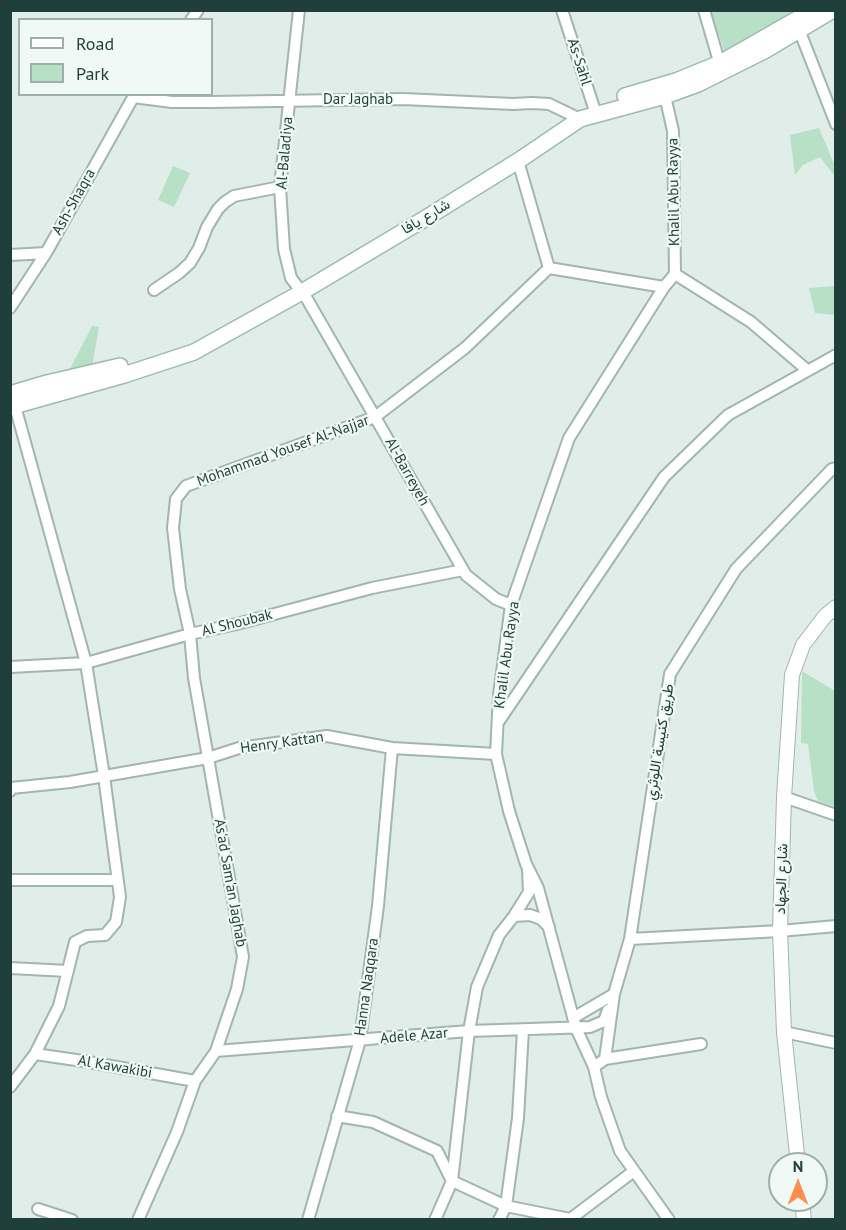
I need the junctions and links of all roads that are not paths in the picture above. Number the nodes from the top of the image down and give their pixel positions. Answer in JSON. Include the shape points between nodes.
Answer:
{"nodes":[{"id":1,"x":299,"y":10,"type":"edge"},
{"id":2,"x":562,"y":10,"type":"edge"},
{"id":3,"x":704,"y":10,"type":"edge"},
{"id":4,"x":833,"y":10,"type":"edge"},
{"id":5,"x":811,"y":11,"type":"edge"},
{"id":6,"x":800,"y":32,"type":"junction"},
{"id":7,"x":721,"y":68,"type":"junction"},
{"id":8,"x":134,"y":96,"type":"edge"},
{"id":9,"x":665,"y":96,"type":"junction"},
{"id":10,"x":291,"y":100,"type":"junction"},
{"id":11,"x":594,"y":110,"type":"junction"},
{"id":12,"x":576,"y":117,"type":"junction"},
{"id":13,"x":836,"y":124,"type":"edge"},
{"id":14,"x":518,"y":161,"type":"junction"},
{"id":15,"x":280,"y":187,"type":"junction"},
{"id":16,"x":46,"y":253,"type":"junction"},
{"id":17,"x":10,"y":255,"type":"edge"},
{"id":18,"x":549,"y":268,"type":"junction"},
{"id":19,"x":675,"y":274,"type":"junction"},
{"id":20,"x":664,"y":286,"type":"junction"},
{"id":21,"x":299,"y":288,"type":"junction"},
{"id":22,"x":154,"y":290,"type":"dead end"},
{"id":23,"x":10,"y":309,"type":"edge"},
{"id":24,"x":836,"y":355,"type":"edge"},
{"id":25,"x":807,"y":370,"type":"junction"},
{"id":26,"x":12,"y":402,"type":"edge"},
{"id":27,"x":375,"y":417,"type":"junction"},
{"id":28,"x":836,"y":468,"type":"edge"},
{"id":29,"x":463,"y":570,"type":"junction"},
{"id":30,"x":511,"y":605,"type":"junction"},
{"id":31,"x":836,"y":607,"type":"edge"},
{"id":32,"x":190,"y":634,"type":"junction"},
{"id":33,"x":86,"y":663,"type":"junction"},
{"id":34,"x":10,"y":667,"type":"edge"},
{"id":35,"x":498,"y":723,"type":"junction"},
{"id":36,"x":392,"y":748,"type":"junction"},
{"id":37,"x":496,"y":754,"type":"junction"},
{"id":38,"x":208,"y":758,"type":"junction"},
{"id":39,"x":104,"y":776,"type":"junction"},
{"id":40,"x":10,"y":791,"type":"edge"},
{"id":41,"x":784,"y":797,"type":"junction"},
{"id":42,"x":836,"y":815,"type":"edge"},
{"id":43,"x":528,"y":868,"type":"junction"},
{"id":44,"x":10,"y":880,"type":"edge"},
{"id":45,"x":117,"y":880,"type":"junction"},
{"id":46,"x":514,"y":916,"type":"junction"},
{"id":47,"x":836,"y":926,"type":"edge"},
{"id":48,"x":549,"y":928,"type":"junction"},
{"id":49,"x":780,"y":931,"type":"junction"},
{"id":50,"x":630,"y":939,"type":"junction"},
{"id":51,"x":10,"y":968,"type":"edge"},
{"id":52,"x":68,"y":971,"type":"junction"},
{"id":53,"x":614,"y":994,"type":"junction"},
{"id":54,"x":575,"y":1023,"type":"junction"},
{"id":55,"x":523,"y":1030,"type":"junction"},
{"id":56,"x":469,"y":1031,"type":"junction"},
{"id":57,"x":784,"y":1032,"type":"junction"},
{"id":58,"x":360,"y":1040,"type":"junction"},
{"id":59,"x":836,"y":1043,"type":"edge"},
{"id":60,"x":701,"y":1044,"type":"dead end"},
{"id":61,"x":216,"y":1051,"type":"junction"},
{"id":62,"x":35,"y":1054,"type":"junction"},
{"id":63,"x":605,"y":1059,"type":"junction"},
{"id":64,"x":594,"y":1067,"type":"junction"},
{"id":65,"x":195,"y":1082,"type":"junction"},
{"id":66,"x":10,"y":1087,"type":"edge"},
{"id":67,"x":337,"y":1116,"type":"junction"},
{"id":68,"x":797,"y":1152,"type":"edge"},
{"id":69,"x":634,"y":1171,"type":"junction"},
{"id":70,"x":452,"y":1181,"type":"junction"},
{"id":71,"x":506,"y":1206,"type":"junction"},
{"id":72,"x":38,"y":1209,"type":"dead end"},
{"id":73,"x":309,"y":1218,"type":"edge"},
{"id":74,"x":569,"y":1219,"type":"edge"},
{"id":75,"x":72,"y":1220,"type":"edge"},
{"id":76,"x":138,"y":1220,"type":"edge"},
{"id":77,"x":322,"y":1220,"type":"edge"},
{"id":78,"x":435,"y":1220,"type":"edge"},
{"id":79,"x":499,"y":1220,"type":"edge"},
{"id":80,"x":669,"y":1220,"type":"edge"}],
"edges":[{"from":1,"to":10,"type":"street","name":"Al-Baladiya"},
{"from":2,"to":11,"type":"street","name":"As-Sahl"},
{"from":3,"to":7,"type":"street"},
{"from":4,"to":6,"type":"main road","name":"شارع يافا"},
{"from":5,"to":6,"type":"street"},
{"from":5,"to":7,"type":"main road","name":"شارع يافا"},
{"from":6,"to":7,"type":"main road","name":"شارع يافا"},
{"from":6,"to":13,"type":"street"},
{"from":7,"to":9,"type":"main road","name":"شارع يافا"},
{"from":7,"to":11,"type":"main road","name":"شارع يافا"},
{"from":8,"to":10,"type":"street","name":"Dar Jaghab","via":[[192,102]]},
{"from":8,"to":16,"type":"street","name":"Ash-Shaqra"},
{"from":9,"to":11,"type":"main road","name":"شارع يافا"},
{"from":9,"to":19,"type":"street","name":"Khalil Abu Rayya","via":[[673,131]]},
{"from":10,"to":12,"type":"street","name":"Dar Jaghab","via":[[549,104]]},
{"from":10,"to":15,"type":"street","name":"Al-Baladiya"},
{"from":11,"to":12,"type":"main road","name":"شارع يافا"},
{"from":12,"to":14,"type":"main road","name":"شارع يافا"},
{"from":12,"to":21,"type":"main road","name":"شارع يافا"},
{"from":14,"to":18,"type":"street"},
{"from":14,"to":21,"type":"main road","name":"شارع يافا"},
{"from":15,"to":21,"type":"street","name":"Al-Baladiya","via":[[285,262]]},
{"from":15,"to":22,"type":"street","via":[[234,196],[225,202],[207,226],[189,263]]},
{"from":16,"to":17,"type":"street"},
{"from":16,"to":23,"type":"street","name":"Ash-Shaqra"},
{"from":18,"to":20,"type":"street"},
{"from":18,"to":27,"type":"street","name":"Mohammad Yousef Al-Najjar","via":[[465,348]]},
{"from":19,"to":20,"type":"street","name":"Khalil Abu Rayya"},
{"from":19,"to":25,"type":"street","via":[[751,322]]},
{"from":20,"to":30,"type":"street","name":"Khalil Abu Rayya","via":[[569,438]]},
{"from":21,"to":26,"type":"main road","name":"شارع يافا","via":[[194,352],[124,375]]},
{"from":21,"to":27,"type":"street","name":"Al-Barreyeh"},
{"from":24,"to":25,"type":"street"},
{"from":25,"to":35,"type":"street","via":[[728,415],[664,477]]},
{"from":26,"to":33,"type":"street"},
{"from":27,"to":29,"type":"street","name":"Al-Barreyeh"},
{"from":27,"to":32,"type":"street","name":"Mohammad Yousef Al-Najjar","via":[[186,486],[176,499],[173,528]]},
{"from":28,"to":50,"type":"street","name":"طريق كنيسة اللوثري","via":[[736,569],[670,674]]},
{"from":29,"to":30,"type":"street","name":"Al-Barreyeh","via":[[496,599]]},
{"from":29,"to":32,"type":"street","name":"Al Shoubak","via":[[372,588]]},
{"from":30,"to":35,"type":"street","name":"Khalil Abu Rayya"},
{"from":31,"to":41,"type":"street","name":"شارع الجهاد","via":[[803,645],[792,675]]},
{"from":32,"to":33,"type":"street","name":"Al Shoubak"},
{"from":32,"to":38,"type":"street","name":"As'ad Sam'an Jaghab"},
{"from":33,"to":34,"type":"street","name":"Al Shoubak"},
{"from":33,"to":39,"type":"street"},
{"from":35,"to":37,"type":"street","name":"Khalil Abu Rayya"},
{"from":36,"to":37,"type":"street","name":"Henry Kattan"},
{"from":36,"to":38,"type":"street","name":"Henry Kattan","via":[[327,736],[239,748]]},
{"from":36,"to":58,"type":"street","name":"Hanna Naqqara","via":[[378,906]]},
{"from":37,"to":43,"type":"street","name":"Khalil Abu Rayya"},
{"from":38,"to":39,"type":"street","name":"Henry Kattan"},
{"from":38,"to":61,"type":"street","name":"As'ad Sam'an Jaghab","via":[[243,957],[237,989]]},
{"from":39,"to":40,"type":"street","name":"Henry Kattan"},
{"from":39,"to":45,"type":"street"},
{"from":41,"to":42,"type":"street"},
{"from":41,"to":49,"type":"street","name":"شارع الجهاد"},
{"from":43,"to":46,"type":"street","via":[[529,892]]},
{"from":43,"to":48,"type":"street","name":"Khalil Abu Rayya"},
{"from":44,"to":45,"type":"street"},
{"from":45,"to":52,"type":"street","via":[[120,897],[116,922],[105,935],[87,936],[75,942]]},
{"from":46,"to":48,"type":"street","via":[[530,915]]},
{"from":46,"to":56,"type":"street","via":[[499,935],[477,987]]},
{"from":47,"to":49,"type":"street"},
{"from":48,"to":54,"type":"street","name":"Khalil Abu Rayya"},
{"from":49,"to":50,"type":"street"},
{"from":49,"to":57,"type":"street","name":"شارع الجهاد"},
{"from":50,"to":53,"type":"street","name":"طريق كنيسة اللوثري"},
{"from":51,"to":52,"type":"street"},
{"from":52,"to":62,"type":"street","via":[[59,1006]]},
{"from":53,"to":54,"type":"street"},
{"from":53,"to":54,"type":"street","via":[[604,1021],[590,1027]]},
{"from":53,"to":63,"type":"street","name":"طريق كنيسة اللوثري"},
{"from":54,"to":55,"type":"street","name":"Adele Azar"},
{"from":54,"to":64,"type":"street","name":"Khalil Abu Rayya"},
{"from":55,"to":56,"type":"street","name":"Adele Azar"},
{"from":55,"to":71,"type":"street","via":[[518,1118]]},
{"from":56,"to":58,"type":"street","name":"Adele Azar"},
{"from":56,"to":70,"type":"street"},
{"from":57,"to":59,"type":"street"},
{"from":57,"to":68,"type":"street","name":"شارع الجهاد"},
{"from":58,"to":61,"type":"street","name":"Adele Azar"},
{"from":58,"to":67,"type":"street","name":"Hanna Naqqara"},
{"from":60,"to":63,"type":"street"},
{"from":61,"to":65,"type":"street","name":"As'ad Sam'an Jaghab"},
{"from":62,"to":65,"type":"street","name":"Al Kawakibi"},
{"from":62,"to":66,"type":"street"},
{"from":63,"to":64,"type":"street"},
{"from":64,"to":69,"type":"street","name":"Khalil Abu Rayya","via":[[620,1151]]},
{"from":65,"to":76,"type":"street","name":"As'ad Sam'an Jaghab"},
{"from":67,"to":70,"type":"street","via":[[373,1122],[438,1151]]},
{"from":67,"to":73,"type":"street","name":"Hanna Naqqara"},
{"from":69,"to":74,"type":"street"},
{"from":69,"to":80,"type":"street","name":"Khalil Abu Rayya"},
{"from":70,"to":71,"type":"street"},
{"from":70,"to":78,"type":"street"},
{"from":71,"to":74,"type":"street"},
{"from":71,"to":79,"type":"street"},
{"from":72,"to":75,"type":"street"},
{"from":73,"to":77,"type":"street"}]}
